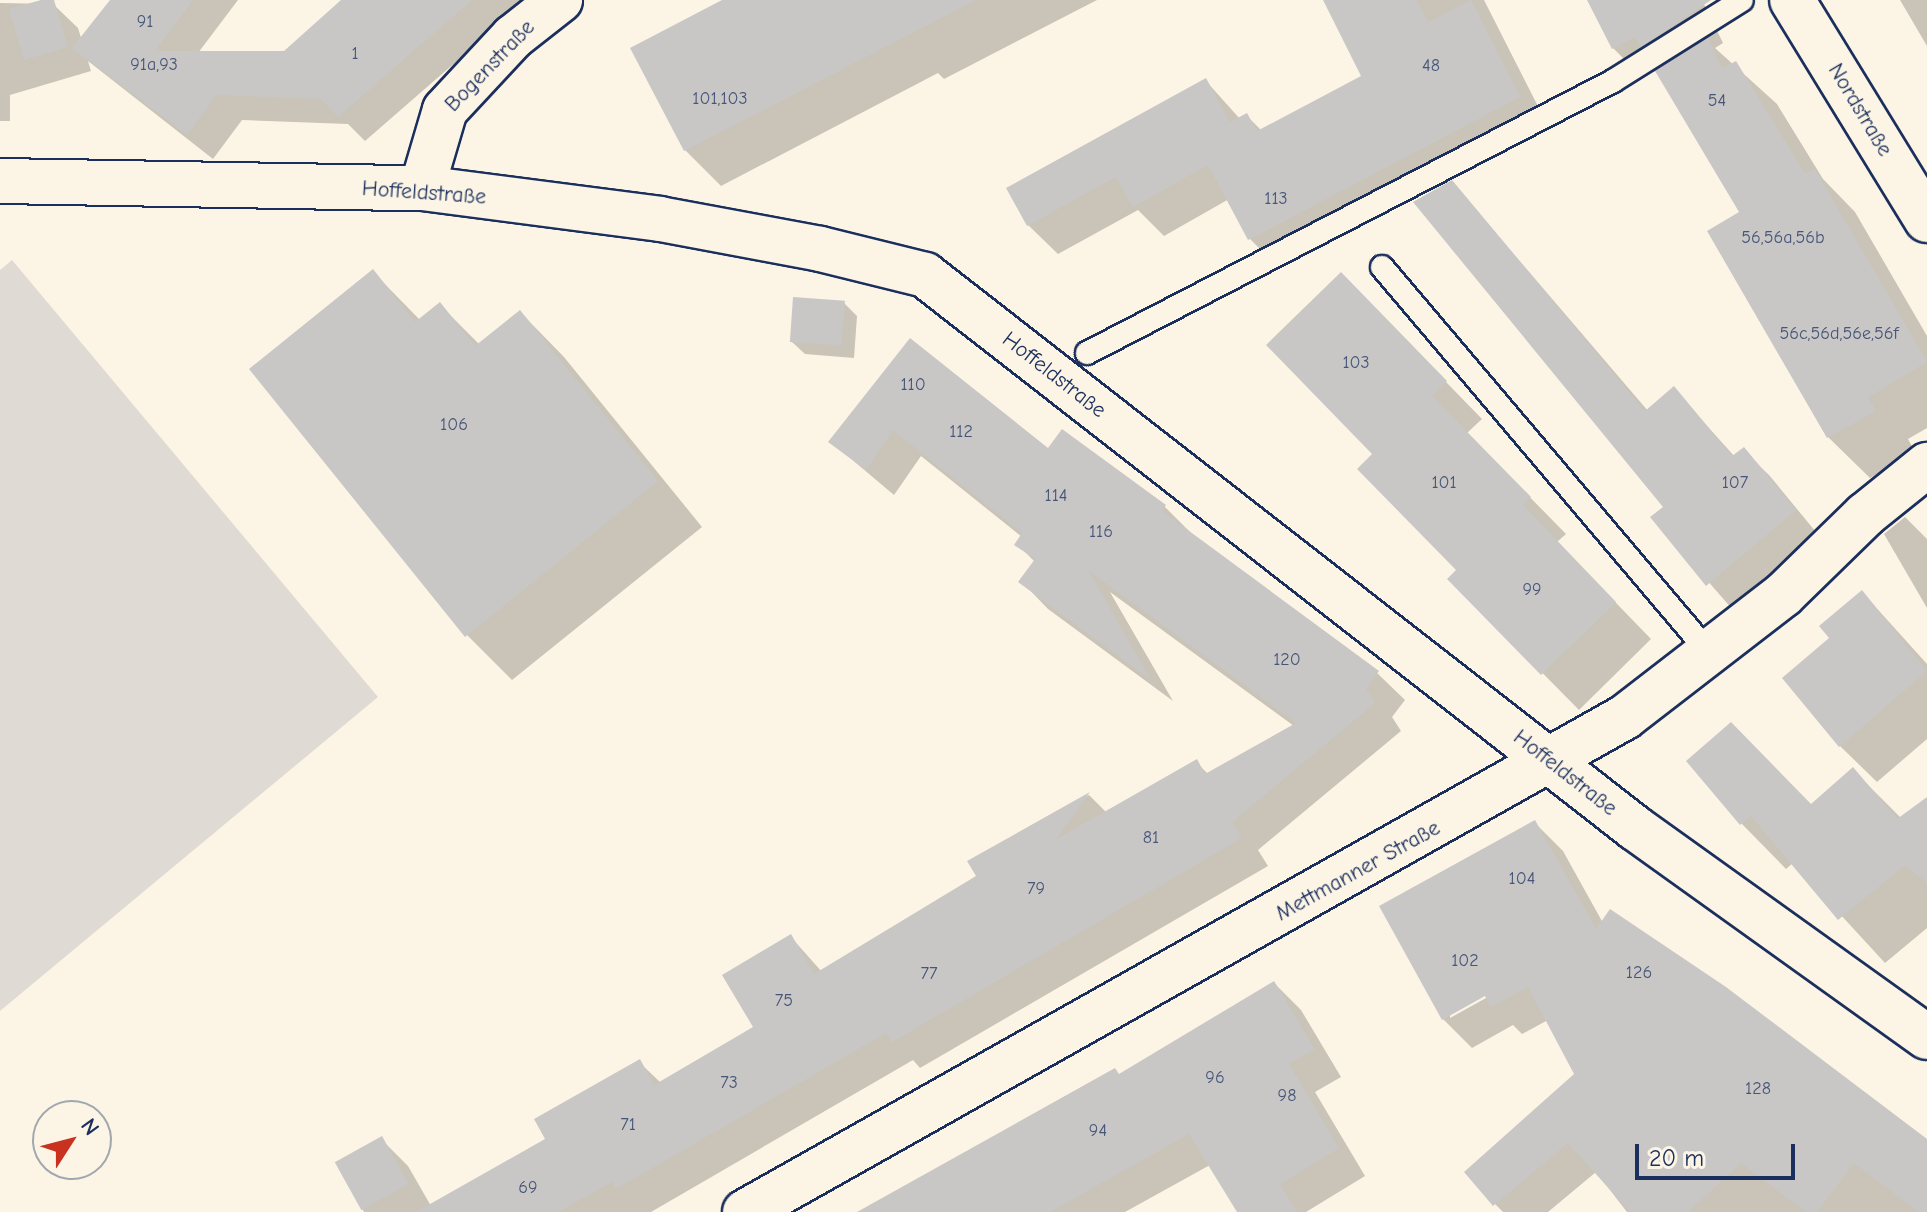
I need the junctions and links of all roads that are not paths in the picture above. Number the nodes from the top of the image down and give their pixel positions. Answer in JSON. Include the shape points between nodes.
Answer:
{"nodes":[{"id":1,"x":560,"y":0,"type":"edge"},
{"id":2,"x":1742,"y":0,"type":"edge"},
{"id":3,"x":1792,"y":0,"type":"edge"},
{"id":4,"x":0,"y":181,"type":"edge"},
{"id":5,"x":422,"y":188,"type":"junction"},
{"id":6,"x":1927,"y":220,"type":"edge"},
{"id":7,"x":1382,"y":267,"type":"dead end"},
{"id":8,"x":1087,"y":353,"type":"dead end"},
{"id":9,"x":1927,"y":465,"type":"edge"},
{"id":10,"x":1711,"y":655,"type":"junction"},
{"id":11,"x":1550,"y":761,"type":"junction"},
{"id":12,"x":1927,"y":1037,"type":"edge"},
{"id":13,"x":745,"y":1212,"type":"edge"}],
"edges":[{"from":1,"to":5,"type":"street","name":"Bogenstraße","via":[[513,37],[445,110]]},
{"from":2,"to":8,"type":"lane","via":[[1613,81]]},
{"from":3,"to":6,"type":"street","name":"Nordstraße"},
{"from":4,"to":5,"type":"street","name":"Hoffeldstraße"},
{"from":5,"to":11,"type":"street","name":"Hoffeldstraße","via":[[660,219],[925,275]]},
{"from":7,"to":10,"type":"lane"},
{"from":9,"to":10,"type":"street","name":"Mettmanner Straße"},
{"from":10,"to":11,"type":"street","name":"Mettmanner Straße","via":[[1625,717]]},
{"from":11,"to":12,"type":"street","name":"Hoffeldstraße"},
{"from":11,"to":13,"type":"street","name":"Mettmanner Straße"}]}
